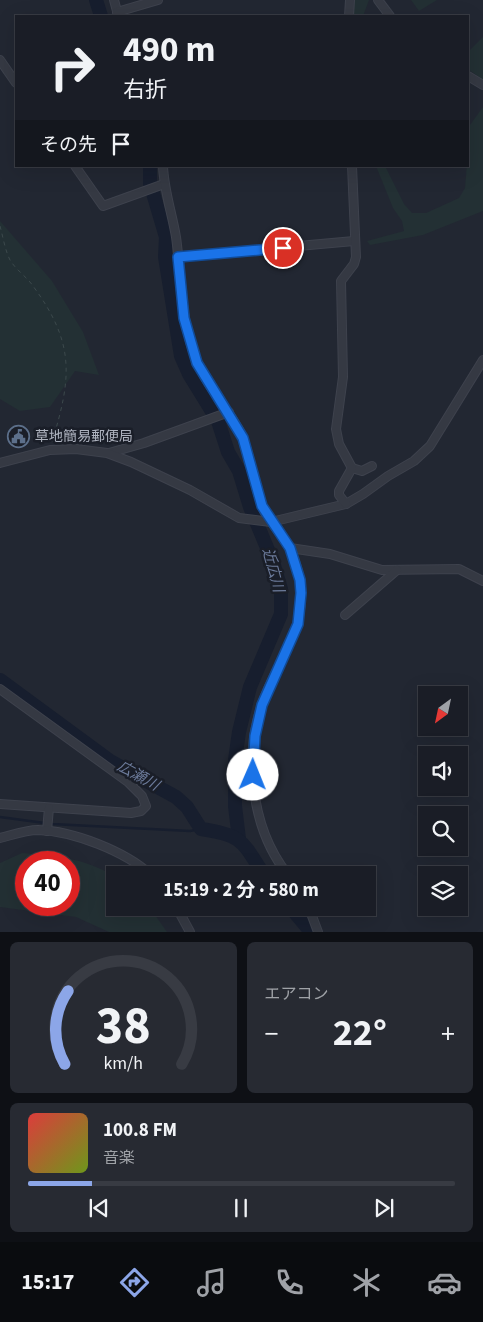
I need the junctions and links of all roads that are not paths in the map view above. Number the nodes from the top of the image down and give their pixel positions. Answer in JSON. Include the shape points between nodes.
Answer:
{"nodes":[{"id":1,"x":114,"y":0,"type":"edge"},
{"id":2,"x":158,"y":0,"type":"edge"},
{"id":3,"x":350,"y":0,"type":"edge"},
{"id":4,"x":378,"y":0,"type":"edge"},
{"id":5,"x":118,"y":14,"type":"edge"},
{"id":6,"x":349,"y":15,"type":"edge"},
{"id":7,"x":389,"y":15,"type":"edge"},
{"id":8,"x":0,"y":60,"type":"edge"},
{"id":9,"x":469,"y":77,"type":"edge"},
{"id":10,"x":15,"y":82,"type":"edge"},
{"id":11,"x":483,"y":85,"type":"edge"},
{"id":12,"x":76,"y":167,"type":"edge"},
{"id":13,"x":162,"y":167,"type":"edge"},
{"id":14,"x":352,"y":167,"type":"edge"},
{"id":15,"x":161,"y":185,"type":"junction"},
{"id":16,"x":354,"y":241,"type":"junction"},
{"id":17,"x":178,"y":257,"type":"junction"},
{"id":18,"x":483,"y":360,"type":"edge"},
{"id":19,"x":225,"y":414,"type":"junction"},
{"id":20,"x":107,"y":453,"type":"junction"},
{"id":21,"x":0,"y":463,"type":"edge"},
{"id":22,"x":372,"y":466,"type":"dead end"},
{"id":23,"x":352,"y":468,"type":"junction"},
{"id":24,"x":346,"y":504,"type":"junction"},
{"id":25,"x":271,"y":522,"type":"junction"},
{"id":26,"x":290,"y":548,"type":"junction"},
{"id":27,"x":397,"y":570,"type":"junction"},
{"id":28,"x":483,"y":581,"type":"edge"},
{"id":29,"x":345,"y":615,"type":"dead end"},
{"id":30,"x":0,"y":689,"type":"edge"},
{"id":31,"x":0,"y":804,"type":"edge"},
{"id":32,"x":49,"y":808,"type":"junction"},
{"id":33,"x":47,"y":831,"type":"junction"},
{"id":34,"x":0,"y":838,"type":"edge"},
{"id":35,"x":136,"y":866,"type":"edge"},
{"id":36,"x":281,"y":866,"type":"edge"},
{"id":37,"x":181,"y":916,"type":"edge"},
{"id":38,"x":312,"y":916,"type":"edge"},
{"id":39,"x":317,"y":928,"type":"edge"},
{"id":40,"x":190,"y":932,"type":"edge"}],
"edges":[{"from":1,"to":5,"type":"street"},
{"from":2,"to":5,"type":"street"},
{"from":3,"to":6,"type":"street"},
{"from":4,"to":7,"type":"street"},
{"from":8,"to":10,"type":"street"},
{"from":9,"to":11,"type":"street"},
{"from":12,"to":15,"type":"street","via":[[103,206]]},
{"from":13,"to":15,"type":"street"},
{"from":14,"to":16,"type":"street"},
{"from":15,"to":17,"type":"street"},
{"from":16,"to":17,"type":"street"},
{"from":16,"to":23,"type":"street","via":[[355,262],[341,280],[343,378],[336,429]]},
{"from":17,"to":19,"type":"street","via":[[183,308],[193,350]]},
{"from":18,"to":24,"type":"street","via":[[420,457]]},
{"from":19,"to":20,"type":"street"},
{"from":19,"to":25,"type":"street","via":[[243,438],[262,506]]},
{"from":20,"to":21,"type":"street","via":[[50,450]]},
{"from":20,"to":25,"type":"street","via":[[190,490],[239,518]]},
{"from":22,"to":23,"type":"street","via":[[362,471]]},
{"from":23,"to":24,"type":"street","via":[[339,491]]},
{"from":24,"to":25,"type":"street"},
{"from":25,"to":26,"type":"street"},
{"from":26,"to":27,"type":"street","via":[[330,554],[382,570]]},
{"from":26,"to":36,"type":"street","via":[[300,580],[300,615],[294,637],[262,705],[253,762],[256,799],[263,828]]},
{"from":27,"to":28,"type":"street","via":[[452,568]]},
{"from":27,"to":29,"type":"street"},
{"from":30,"to":32,"type":"street","via":[[128,782],[142,796],[146,806],[137,812]]},
{"from":31,"to":32,"type":"street"},
{"from":32,"to":33,"type":"street"},
{"from":33,"to":34,"type":"street","via":[[35,830]]},
{"from":33,"to":35,"type":"street","via":[[101,845]]},
{"from":37,"to":40,"type":"street"},
{"from":38,"to":39,"type":"street"}]}
